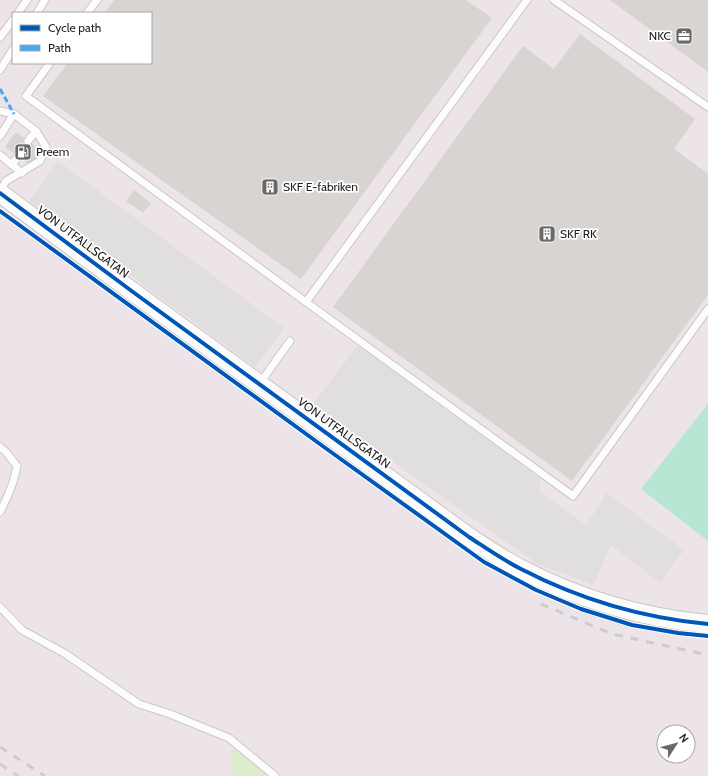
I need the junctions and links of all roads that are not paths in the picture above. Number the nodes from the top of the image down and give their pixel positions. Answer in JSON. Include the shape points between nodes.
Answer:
{"nodes":[{"id":1,"x":27,"y":0,"type":"edge"},
{"id":2,"x":45,"y":0,"type":"edge"},
{"id":3,"x":97,"y":0,"type":"edge"},
{"id":4,"x":527,"y":0,"type":"edge"},
{"id":5,"x":554,"y":0,"type":"edge"},
{"id":6,"x":19,"y":12,"type":"edge"},
{"id":7,"x":38,"y":12,"type":"edge"},
{"id":8,"x":88,"y":12,"type":"edge"},
{"id":9,"x":12,"y":21,"type":"edge"},
{"id":10,"x":0,"y":37,"type":"edge"},
{"id":11,"x":12,"y":50,"type":"edge"},
{"id":12,"x":49,"y":64,"type":"edge"},
{"id":13,"x":0,"y":70,"type":"edge"},
{"id":14,"x":708,"y":107,"type":"edge"},
{"id":15,"x":0,"y":111,"type":"edge"},
{"id":16,"x":14,"y":114,"type":"junction"},
{"id":17,"x":36,"y":131,"type":"junction"},
{"id":18,"x":0,"y":136,"type":"edge"},
{"id":19,"x":28,"y":142,"type":"dead end"},
{"id":20,"x":0,"y":155,"type":"edge"},
{"id":21,"x":18,"y":156,"type":"dead end"},
{"id":22,"x":12,"y":165,"type":"junction"},
{"id":23,"x":22,"y":173,"type":"junction"},
{"id":24,"x":0,"y":192,"type":"edge"},
{"id":25,"x":306,"y":302,"type":"junction"},
{"id":26,"x":708,"y":309,"type":"edge"},
{"id":27,"x":290,"y":342,"type":"dead end"},
{"id":28,"x":259,"y":384,"type":"junction"},
{"id":29,"x":0,"y":447,"type":"edge"},
{"id":30,"x":0,"y":512,"type":"edge"},
{"id":31,"x":0,"y":607,"type":"edge"},
{"id":32,"x":708,"y":624,"type":"edge"},
{"id":33,"x":275,"y":776,"type":"edge"}],
"edges":[{"from":1,"to":6,"type":"lane"},
{"from":2,"to":7,"type":"lane"},
{"from":3,"to":8,"type":"lane"},
{"from":4,"to":25,"type":"lane"},
{"from":5,"to":14,"type":"lane"},
{"from":9,"to":10,"type":"lane"},
{"from":11,"to":13,"type":"lane"},
{"from":12,"to":25,"type":"lane","via":[[26,96]]},
{"from":15,"to":16,"type":"lane"},
{"from":16,"to":17,"type":"lane"},
{"from":16,"to":18,"type":"lane"},
{"from":17,"to":19,"type":"lane"},
{"from":17,"to":23,"type":"lane","via":[[46,147],[40,161]]},
{"from":20,"to":22,"type":"lane"},
{"from":21,"to":22,"type":"lane"},
{"from":22,"to":23,"type":"lane"},
{"from":23,"to":24,"type":"lane","via":[[6,181]]},
{"from":24,"to":28,"type":"street","name":"VON UTFALLSGATAN"},
{"from":25,"to":26,"type":"lane","via":[[573,496]]},
{"from":27,"to":28,"type":"lane"},
{"from":28,"to":32,"type":"street","name":"VON UTFALLSGATAN","via":[[469,537],[520,568],[575,593],[632,612]]},
{"from":29,"to":30,"type":"lane","via":[[17,466],[15,480]]},
{"from":31,"to":33,"type":"lane","via":[[22,630],[64,653],[139,704],[229,738]]}]}
